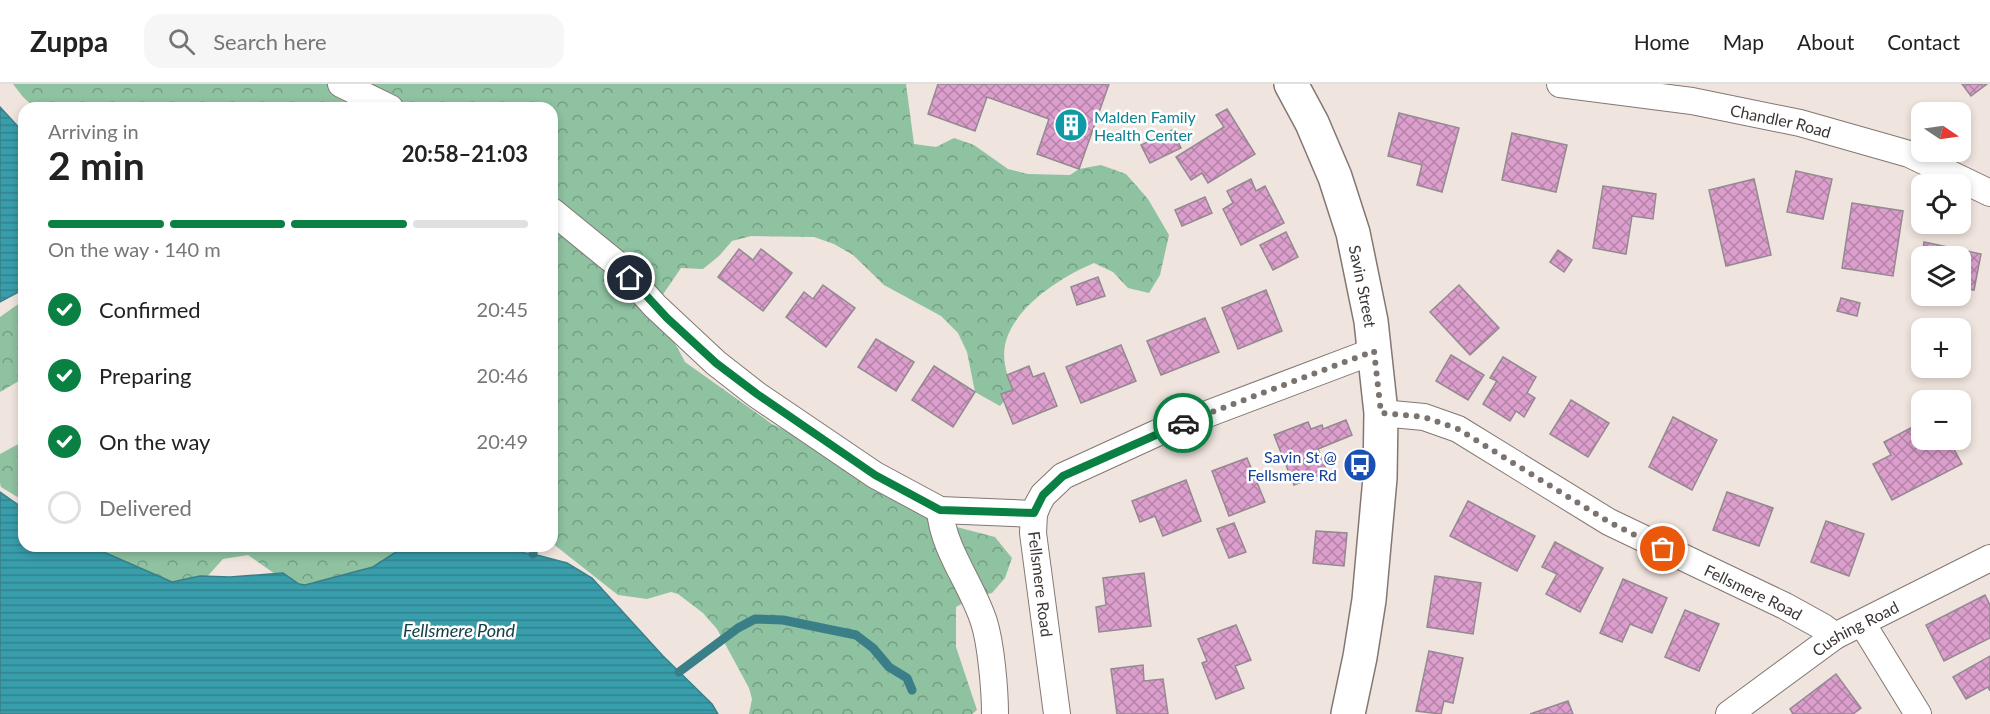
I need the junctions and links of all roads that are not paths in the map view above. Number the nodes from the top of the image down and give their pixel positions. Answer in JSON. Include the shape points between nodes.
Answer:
{"nodes":[{"id":1,"x":341,"y":84,"type":"edge"},
{"id":2,"x":1291,"y":84,"type":"edge"},
{"id":3,"x":1560,"y":84,"type":"edge"},
{"id":4,"x":378,"y":102,"type":"edge"},
{"id":5,"x":1990,"y":193,"type":"edge"},
{"id":6,"x":558,"y":216,"type":"edge"},
{"id":7,"x":1374,"y":351,"type":"junction"},
{"id":8,"x":1381,"y":413,"type":"junction"},
{"id":9,"x":940,"y":510,"type":"junction"},
{"id":10,"x":1034,"y":513,"type":"junction"},
{"id":11,"x":1990,"y":558,"type":"edge"},
{"id":12,"x":1862,"y":623,"type":"junction"},
{"id":13,"x":1835,"y":636,"type":"junction"},
{"id":14,"x":995,"y":714,"type":"edge"},
{"id":15,"x":1057,"y":714,"type":"edge"},
{"id":16,"x":1348,"y":714,"type":"edge"},
{"id":17,"x":1729,"y":714,"type":"edge"},
{"id":18,"x":1918,"y":714,"type":"edge"}],
"edges":[{"from":1,"to":4,"type":"street"},
{"from":2,"to":7,"type":"street","name":"Savin Street","via":[[1312,123],[1345,205],[1361,262]]},
{"from":3,"to":5,"type":"street","name":"Chandler Road","via":[[1692,101],[1800,123],[1909,154]]},
{"from":6,"to":9,"type":"street","via":[[617,264],[716,363],[875,475]]},
{"from":7,"to":8,"type":"street","name":"Savin Street"},
{"from":7,"to":10,"type":"street","name":"Fellsmere Road","via":[[1157,433],[1063,476],[1043,495]]},
{"from":8,"to":13,"type":"street","name":"Fellsmere Road","via":[[1424,417],[1458,429],[1609,522],[1785,606]]},
{"from":8,"to":16,"type":"street","name":"Savin Street","via":[[1380,478],[1370,589]]},
{"from":9,"to":10,"type":"street"},
{"from":9,"to":14,"type":"street","via":[[945,535],[985,623]]},
{"from":10,"to":15,"type":"street","name":"Fellsmere Road","via":[[1033,533]]},
{"from":11,"to":12,"type":"street","name":"Cushing Road"},
{"from":12,"to":13,"type":"street","name":"Cushing Road"},
{"from":12,"to":18,"type":"street"},
{"from":13,"to":17,"type":"street","name":"Cushing Road"}]}
